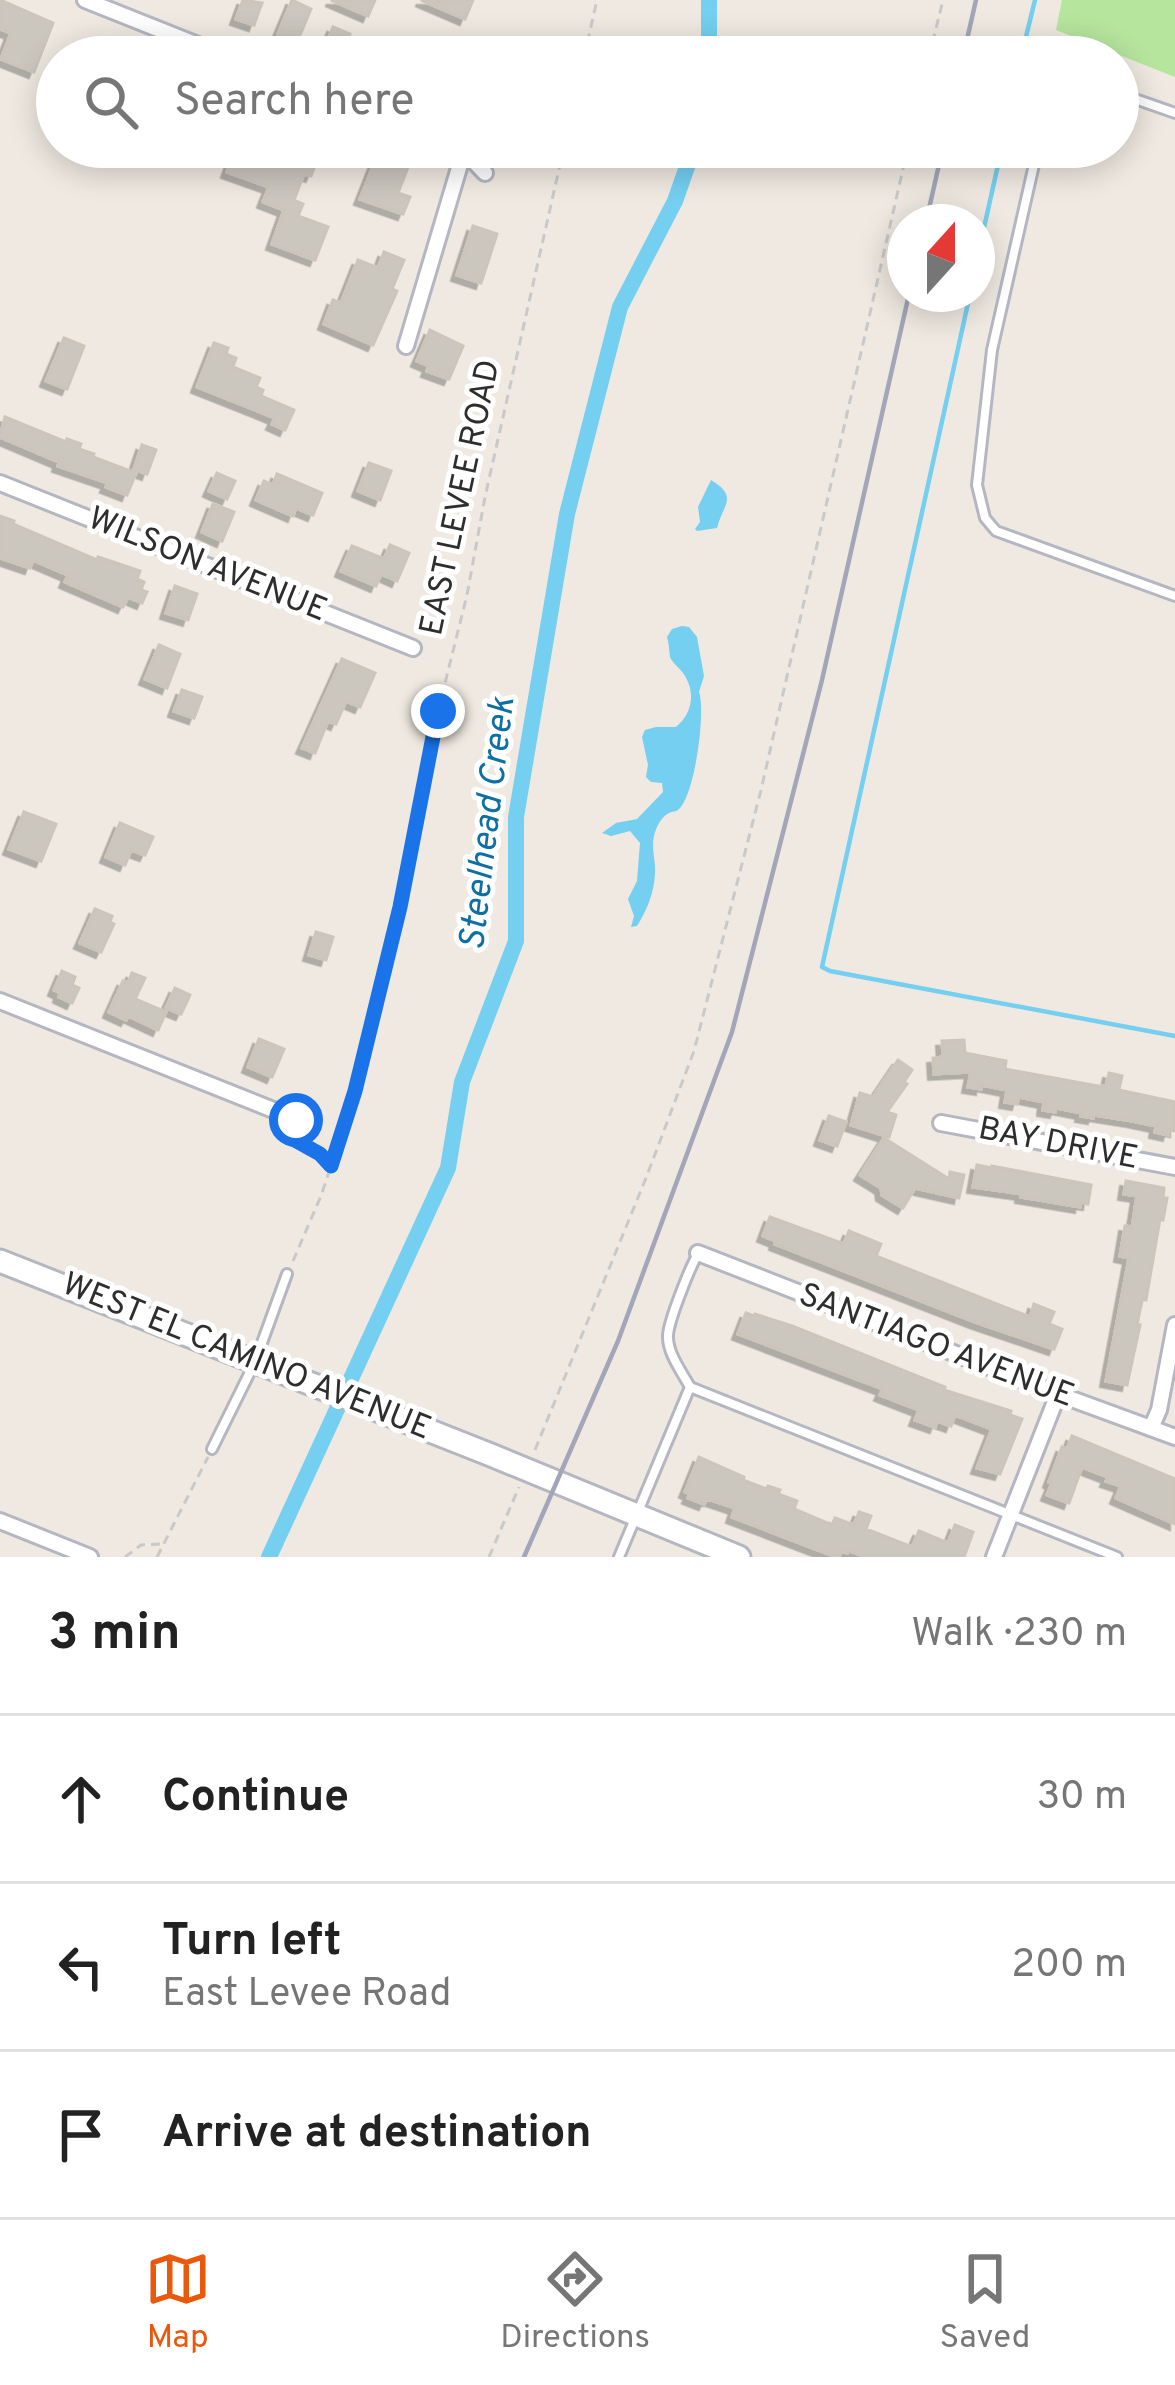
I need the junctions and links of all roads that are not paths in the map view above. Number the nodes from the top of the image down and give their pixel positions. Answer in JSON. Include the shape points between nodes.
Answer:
{"nodes":[{"id":1,"x":86,"y":0,"type":"edge"},
{"id":2,"x":176,"y":36,"type":"edge"},
{"id":3,"x":1139,"y":100,"type":"edge"},
{"id":4,"x":1175,"y":113,"type":"edge"},
{"id":5,"x":454,"y":168,"type":"edge"},
{"id":6,"x":480,"y":168,"type":"edge"},
{"id":7,"x":1033,"y":168,"type":"edge"},
{"id":8,"x":485,"y":172,"type":"dead end"},
{"id":9,"x":406,"y":346,"type":"dead end"},
{"id":10,"x":0,"y":484,"type":"edge"},
{"id":11,"x":1175,"y":596,"type":"edge"},
{"id":12,"x":413,"y":648,"type":"dead end"},
{"id":13,"x":0,"y":1001,"type":"edge"},
{"id":14,"x":296,"y":1120,"type":"road end"},
{"id":15,"x":941,"y":1123,"type":"dead end"},
{"id":16,"x":1175,"y":1167,"type":"edge"},
{"id":17,"x":698,"y":1253,"type":"joint"},
{"id":18,"x":0,"y":1261,"type":"edge"},
{"id":19,"x":287,"y":1274,"type":"road end"},
{"id":20,"x":1175,"y":1325,"type":"edge"},
{"id":21,"x":255,"y":1362,"type":"junction"},
{"id":22,"x":691,"y":1387,"type":"junction"},
{"id":23,"x":1058,"y":1394,"type":"junction"},
{"id":24,"x":1151,"y":1428,"type":"junction"},
{"id":25,"x":1175,"y":1437,"type":"edge"},
{"id":26,"x":212,"y":1449,"type":"road end"},
{"id":27,"x":638,"y":1516,"type":"junction"},
{"id":28,"x":1011,"y":1516,"type":"junction"},
{"id":29,"x":0,"y":1521,"type":"edge"},
{"id":30,"x":90,"y":1557,"type":"edge"},
{"id":31,"x":619,"y":1557,"type":"edge"},
{"id":32,"x":739,"y":1557,"type":"edge"},
{"id":33,"x":994,"y":1557,"type":"edge"},
{"id":34,"x":1117,"y":1557,"type":"edge"}],
"edges":[{"from":1,"to":2,"type":"street"},
{"from":3,"to":4,"type":"lane"},
{"from":5,"to":9,"type":"street"},
{"from":6,"to":8,"type":"street"},
{"from":7,"to":11,"type":"lane","via":[[992,350],[977,485],[985,518],[996,531]]},
{"from":10,"to":12,"type":"street","name":"WILSON AVENUE"},
{"from":13,"to":14,"type":"street"},
{"from":15,"to":16,"type":"street","name":"BAY DRIVE"},
{"from":17,"to":22,"type":"lane","via":[[668,1335]]},
{"from":17,"to":23,"type":"street","name":"SANTIAGO AVENUE"},
{"from":18,"to":21,"type":"main road","name":"WEST EL CAMINO AVENUE"},
{"from":19,"to":21,"type":"lane"},
{"from":20,"to":24,"type":"street"},
{"from":21,"to":26,"type":"lane"},
{"from":21,"to":27,"type":"main road","name":"WEST EL CAMINO AVENUE"},
{"from":22,"to":27,"type":"lane"},
{"from":22,"to":28,"type":"lane"},
{"from":23,"to":24,"type":"street","name":"SANTIAGO AVENUE"},
{"from":23,"to":28,"type":"street"},
{"from":24,"to":25,"type":"street","name":"SANTIAGO AVENUE"},
{"from":27,"to":31,"type":"lane"},
{"from":27,"to":32,"type":"main road","name":"WEST EL CAMINO AVENUE"},
{"from":28,"to":33,"type":"street"},
{"from":28,"to":34,"type":"lane"},
{"from":29,"to":30,"type":"street"}]}
